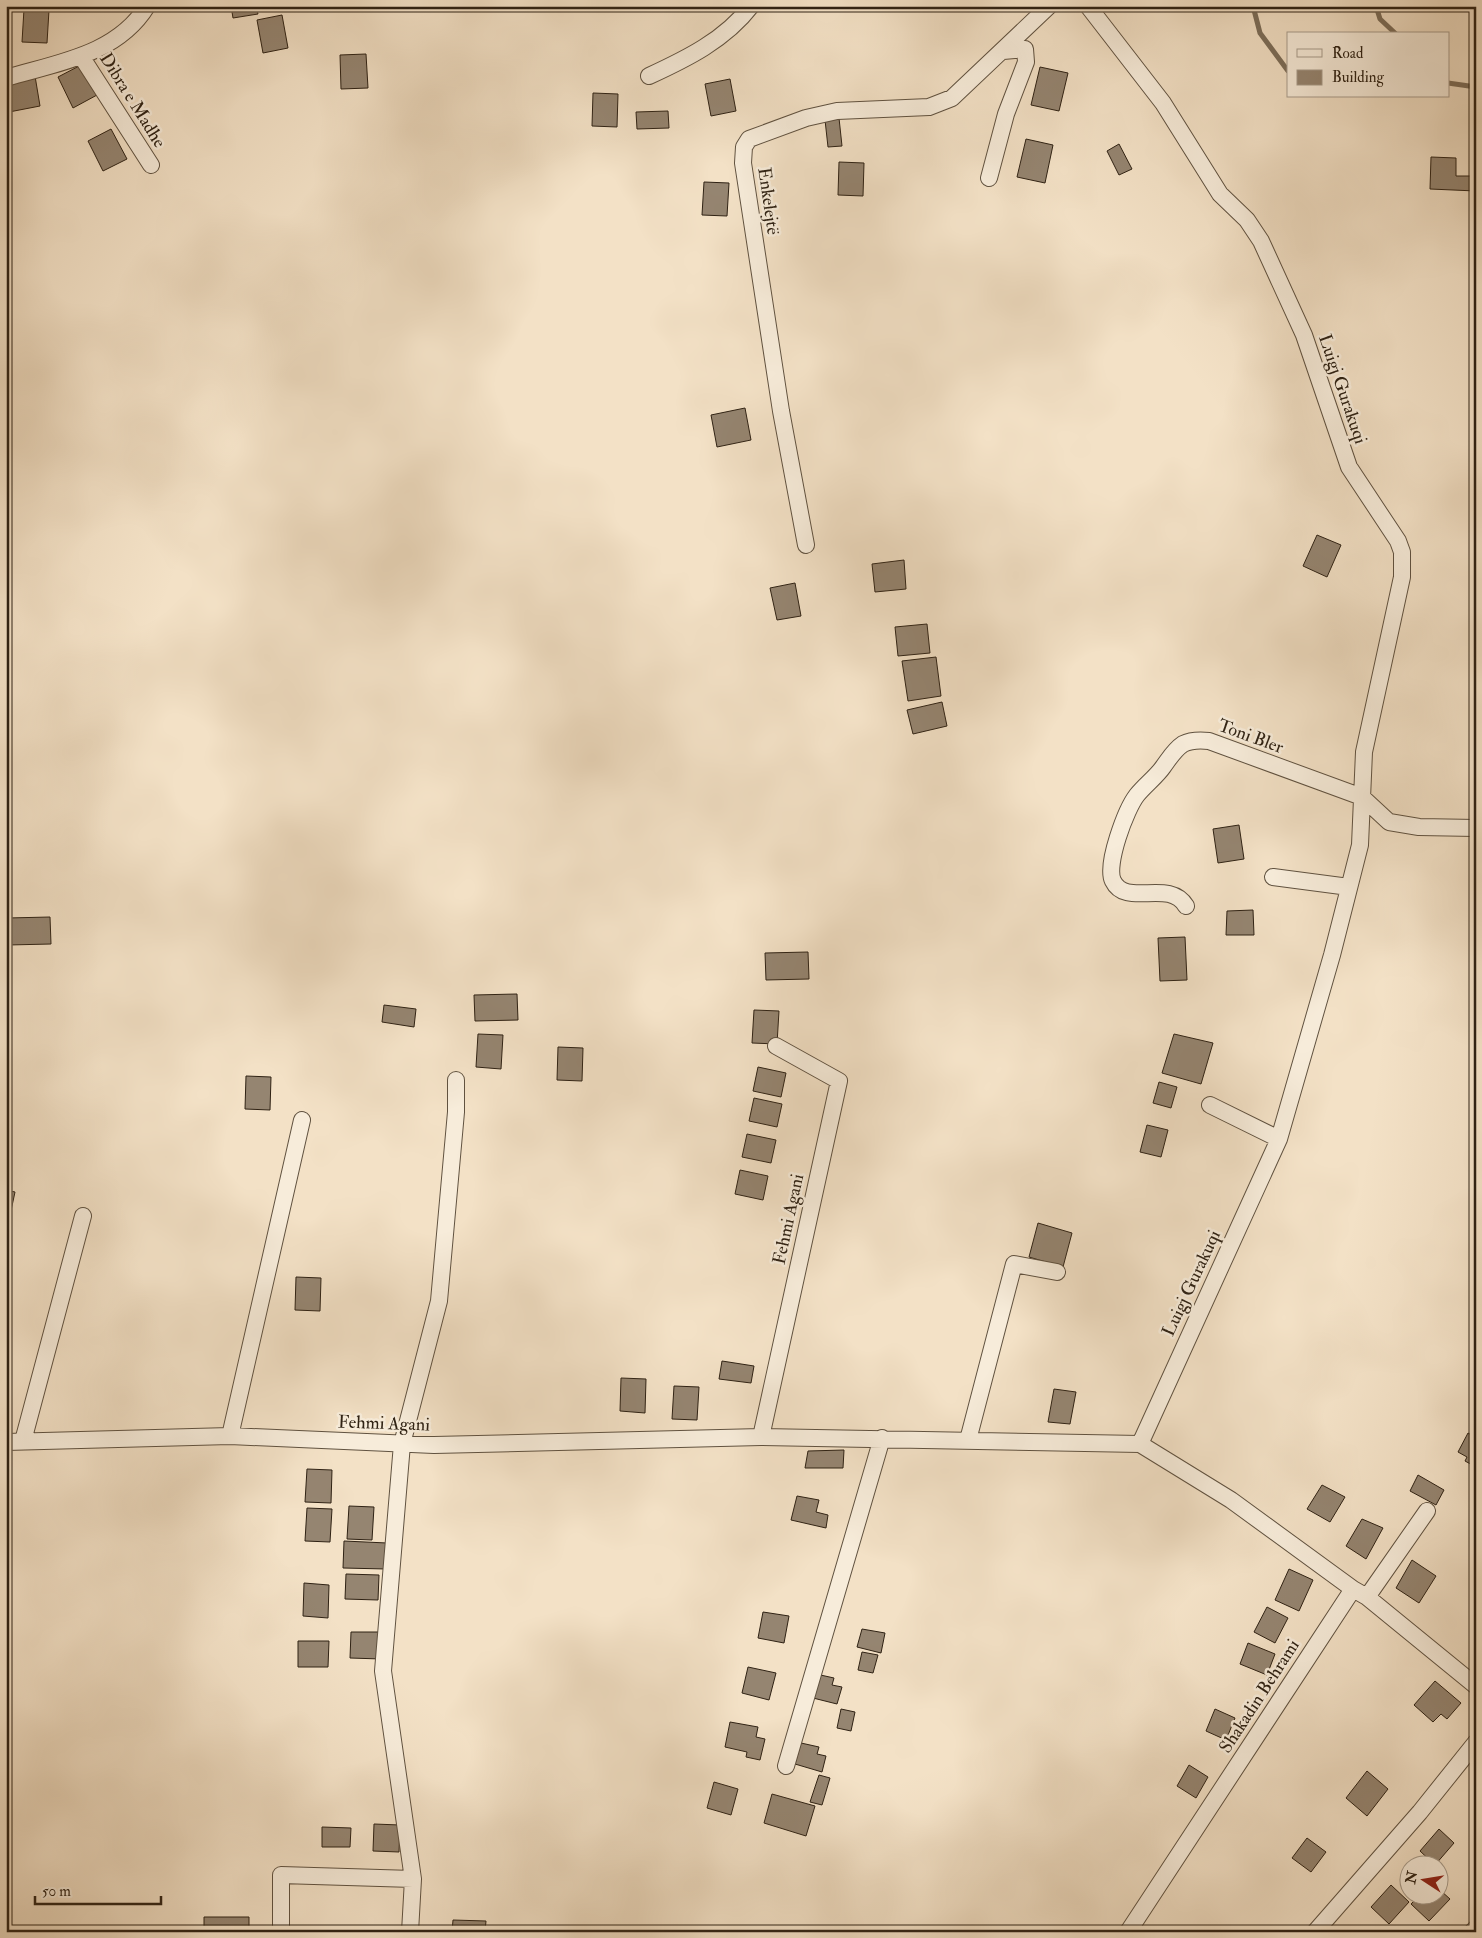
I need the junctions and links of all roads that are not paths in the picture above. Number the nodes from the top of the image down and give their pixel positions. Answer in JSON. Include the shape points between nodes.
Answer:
{"nodes":[{"id":1,"x":147,"y":6,"type":"edge"},
{"id":2,"x":751,"y":6,"type":"edge"},
{"id":3,"x":1048,"y":6,"type":"edge"},
{"id":4,"x":1088,"y":6,"type":"edge"},
{"id":5,"x":1003,"y":51,"type":"junction"},
{"id":6,"x":81,"y":56,"type":"junction"},
{"id":7,"x":649,"y":76,"type":"dead end"},
{"id":8,"x":6,"y":78,"type":"edge"},
{"id":9,"x":151,"y":165,"type":"dead end"},
{"id":10,"x":990,"y":178,"type":"dead end"},
{"id":11,"x":806,"y":545,"type":"dead end"},
{"id":12,"x":1362,"y":797,"type":"junction"},
{"id":13,"x":1389,"y":822,"type":"junction"},
{"id":14,"x":1476,"y":828,"type":"edge"},
{"id":15,"x":1362,"y":831,"type":"junction"},
{"id":16,"x":1274,"y":877,"type":"dead end"},
{"id":17,"x":1349,"y":887,"type":"junction"},
{"id":18,"x":1186,"y":906,"type":"dead end"},
{"id":19,"x":776,"y":1046,"type":"dead end"},
{"id":20,"x":456,"y":1080,"type":"dead end"},
{"id":21,"x":1210,"y":1105,"type":"dead end"},
{"id":22,"x":302,"y":1120,"type":"dead end"},
{"id":23,"x":1279,"y":1139,"type":"junction"},
{"id":24,"x":83,"y":1216,"type":"dead end"},
{"id":25,"x":1057,"y":1272,"type":"dead end"},
{"id":26,"x":230,"y":1436,"type":"junction"},
{"id":27,"x":761,"y":1437,"type":"junction"},
{"id":28,"x":882,"y":1438,"type":"junction"},
{"id":29,"x":968,"y":1440,"type":"junction"},
{"id":30,"x":23,"y":1441,"type":"junction"},
{"id":31,"x":6,"y":1442,"type":"edge"},
{"id":32,"x":402,"y":1444,"type":"junction"},
{"id":33,"x":1140,"y":1444,"type":"junction"},
{"id":34,"x":1427,"y":1511,"type":"dead end"},
{"id":35,"x":1353,"y":1589,"type":"junction"},
{"id":36,"x":1367,"y":1597,"type":"junction"},
{"id":37,"x":1476,"y":1686,"type":"edge"},
{"id":38,"x":1476,"y":1742,"type":"edge"},
{"id":39,"x":786,"y":1766,"type":"dead end"},
{"id":40,"x":413,"y":1879,"type":"junction"},
{"id":41,"x":1476,"y":1928,"type":"edge"},
{"id":42,"x":281,"y":1932,"type":"edge"},
{"id":43,"x":410,"y":1932,"type":"edge"},
{"id":44,"x":1128,"y":1932,"type":"edge"},
{"id":45,"x":1314,"y":1932,"type":"edge"},
{"id":46,"x":1472,"y":1932,"type":"edge"}],
"edges":[{"from":1,"to":6,"type":"street","name":"Dibra e Madhe","via":[[119,37]]},
{"from":2,"to":7,"type":"street","via":[[736,23],[700,50]]},
{"from":3,"to":5,"type":"street","name":"Enkelejtë"},
{"from":4,"to":12,"type":"street","name":"Luigj Gurakuqi","via":[[1163,103],[1220,194],[1246,220],[1261,241],[1304,335],[1349,466],[1402,552],[1402,577],[1367,735]]},
{"from":5,"to":10,"type":"street","via":[[1025,49],[1026,62],[1006,114]]},
{"from":5,"to":11,"type":"street","name":"Enkelejtë","via":[[942,104],[824,114],[761,134],[749,139],[744,146],[743,163],[757,263]]},
{"from":6,"to":8,"type":"street","name":"Dibra e Madhe"},
{"from":6,"to":9,"type":"street","name":"Dibra e Madhe"},
{"from":12,"to":13,"type":"street","name":"Toni Bler"},
{"from":12,"to":15,"type":"street","name":"Luigj Gurakuqi"},
{"from":12,"to":18,"type":"street","name":"Toni Bler","via":[[1209,741],[1184,744],[1129,807],[1110,873],[1114,884],[1123,891],[1173,894]]},
{"from":13,"to":14,"type":"street","via":[[1419,827]]},
{"from":13,"to":15,"type":"street"},
{"from":15,"to":17,"type":"street","name":"Luigj Gurakuqi"},
{"from":16,"to":17,"type":"street"},
{"from":17,"to":23,"type":"street","name":"Luigj Gurakuqi"},
{"from":19,"to":27,"type":"street","name":"Fehmi Agani","via":[[839,1081]]},
{"from":20,"to":32,"type":"street","via":[[439,1302]]},
{"from":21,"to":23,"type":"street"},
{"from":22,"to":26,"type":"street"},
{"from":23,"to":33,"type":"street","name":"Luigj Gurakuqi"},
{"from":24,"to":30,"type":"street"},
{"from":25,"to":29,"type":"street","via":[[1014,1264]]},
{"from":26,"to":30,"type":"street","name":"Fehmi Agani"},
{"from":26,"to":32,"type":"street","name":"Fehmi Agani"},
{"from":27,"to":28,"type":"street","name":"Fehmi Agani"},
{"from":27,"to":32,"type":"street","name":"Fehmi Agani"},
{"from":28,"to":29,"type":"street","name":"Fehmi Agani"},
{"from":28,"to":39,"type":"street"},
{"from":29,"to":33,"type":"street","name":"Fehmi Agani"},
{"from":30,"to":31,"type":"street","name":"Fehmi Agani"},
{"from":32,"to":40,"type":"street","via":[[383,1671]]},
{"from":33,"to":35,"type":"street","via":[[1231,1500]]},
{"from":34,"to":36,"type":"street"},
{"from":35,"to":36,"type":"street"},
{"from":35,"to":44,"type":"street","name":"Shakadin Behrami"},
{"from":36,"to":37,"type":"street"},
{"from":38,"to":45,"type":"street","via":[[1420,1812]]},
{"from":40,"to":42,"type":"street","via":[[280,1875]]},
{"from":40,"to":43,"type":"street"},
{"from":41,"to":46,"type":"street"}]}
